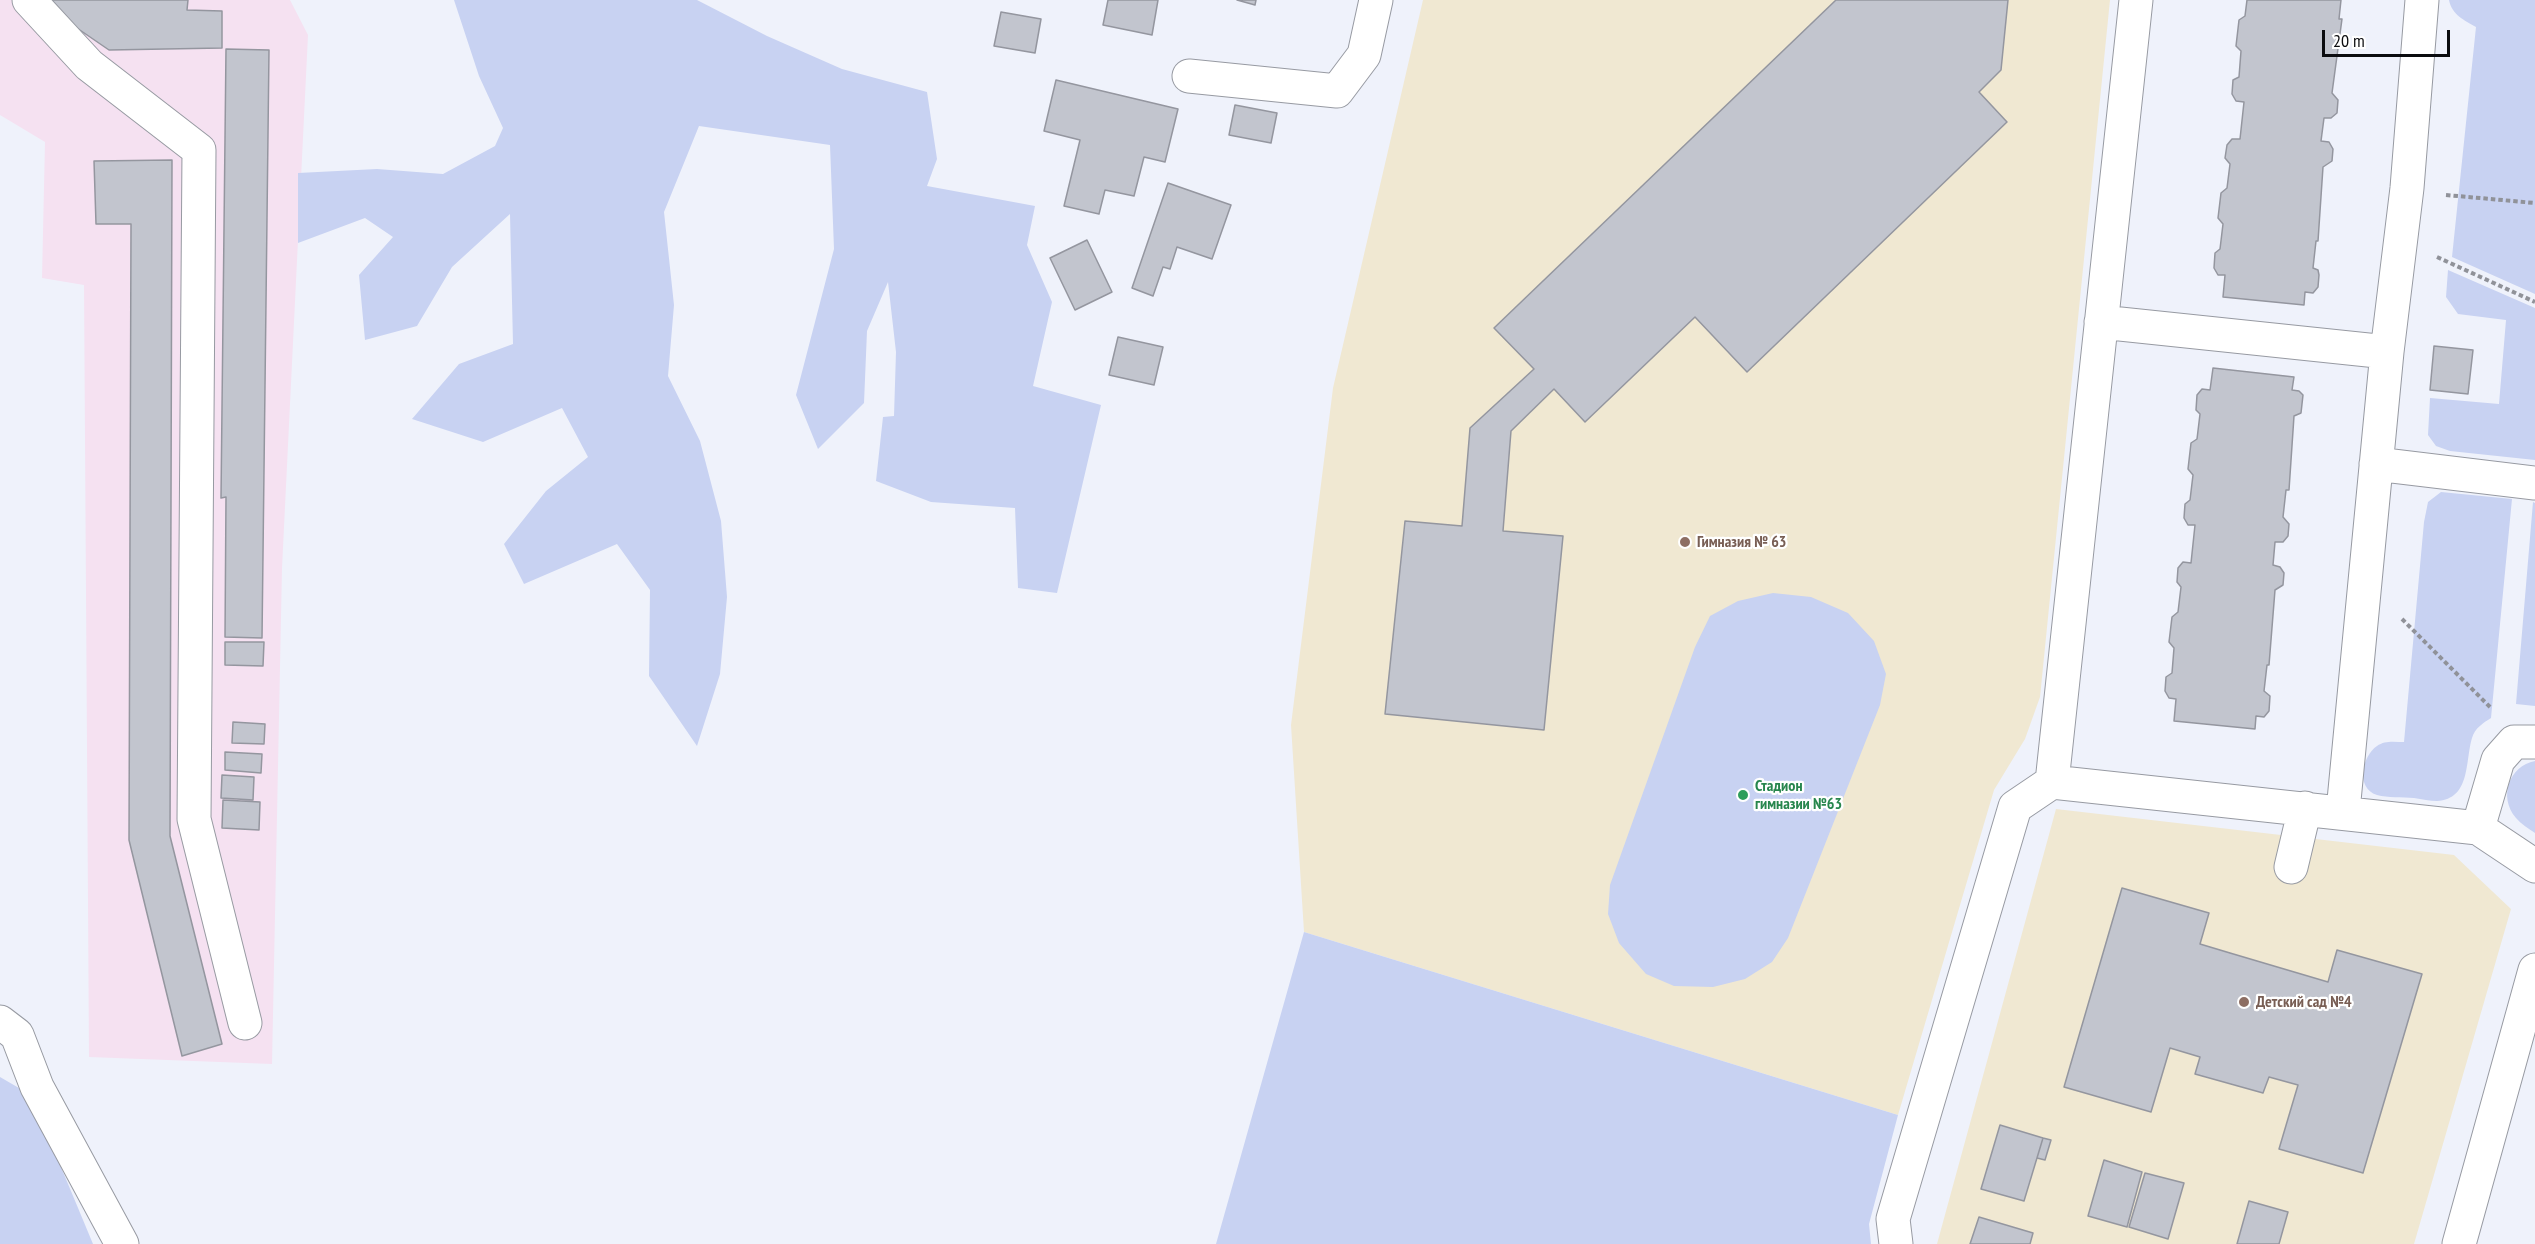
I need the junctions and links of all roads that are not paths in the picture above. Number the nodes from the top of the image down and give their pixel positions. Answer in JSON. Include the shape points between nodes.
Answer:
{"nodes":[{"id":1,"x":29,"y":0,"type":"edge"},
{"id":2,"x":1376,"y":0,"type":"edge"},
{"id":3,"x":2136,"y":0,"type":"edge"},
{"id":4,"x":2422,"y":0,"type":"edge"},
{"id":5,"x":1189,"y":76,"type":"dead end"},
{"id":6,"x":2102,"y":322,"type":"junction"},
{"id":7,"x":2387,"y":352,"type":"junction"},
{"id":8,"x":2376,"y":464,"type":"junction"},
{"id":9,"x":2535,"y":483,"type":"edge"},
{"id":10,"x":2525,"y":742,"type":"edge"},
{"id":11,"x":2052,"y":782,"type":"junction"},
{"id":12,"x":2305,"y":808,"type":"junction"},
{"id":13,"x":2343,"y":811,"type":"junction"},
{"id":14,"x":2478,"y":828,"type":"junction"},
{"id":15,"x":2535,"y":866,"type":"edge"},
{"id":16,"x":2291,"y":867,"type":"dead end"},
{"id":17,"x":2535,"y":970,"type":"edge"},
{"id":18,"x":0,"y":1022,"type":"edge"},
{"id":19,"x":245,"y":1023,"type":"dead end"},
{"id":20,"x":122,"y":1244,"type":"edge"},
{"id":21,"x":1896,"y":1244,"type":"edge"},
{"id":22,"x":2458,"y":1244,"type":"edge"}],
"edges":[{"from":1,"to":19,"type":"lane","via":[[89,65],[199,150],[194,819]]},
{"from":2,"to":5,"type":"lane","via":[[1364,55],[1337,90]]},
{"from":3,"to":6,"type":"lane"},
{"from":4,"to":7,"type":"lane","via":[[2408,188]]},
{"from":6,"to":7,"type":"lane"},
{"from":6,"to":11,"type":"lane"},
{"from":7,"to":8,"type":"lane"},
{"from":8,"to":9,"type":"lane"},
{"from":8,"to":13,"type":"lane"},
{"from":10,"to":14,"type":"lane","via":[[2498,760]]},
{"from":11,"to":12,"type":"lane"},
{"from":11,"to":21,"type":"lane","via":[[2015,807],[1893,1219]]},
{"from":12,"to":13,"type":"lane"},
{"from":12,"to":16,"type":"lane"},
{"from":13,"to":14,"type":"lane"},
{"from":14,"to":15,"type":"lane"},
{"from":17,"to":22,"type":"lane"},
{"from":18,"to":20,"type":"lane","via":[[17,1035],[36,1087]]}]}
